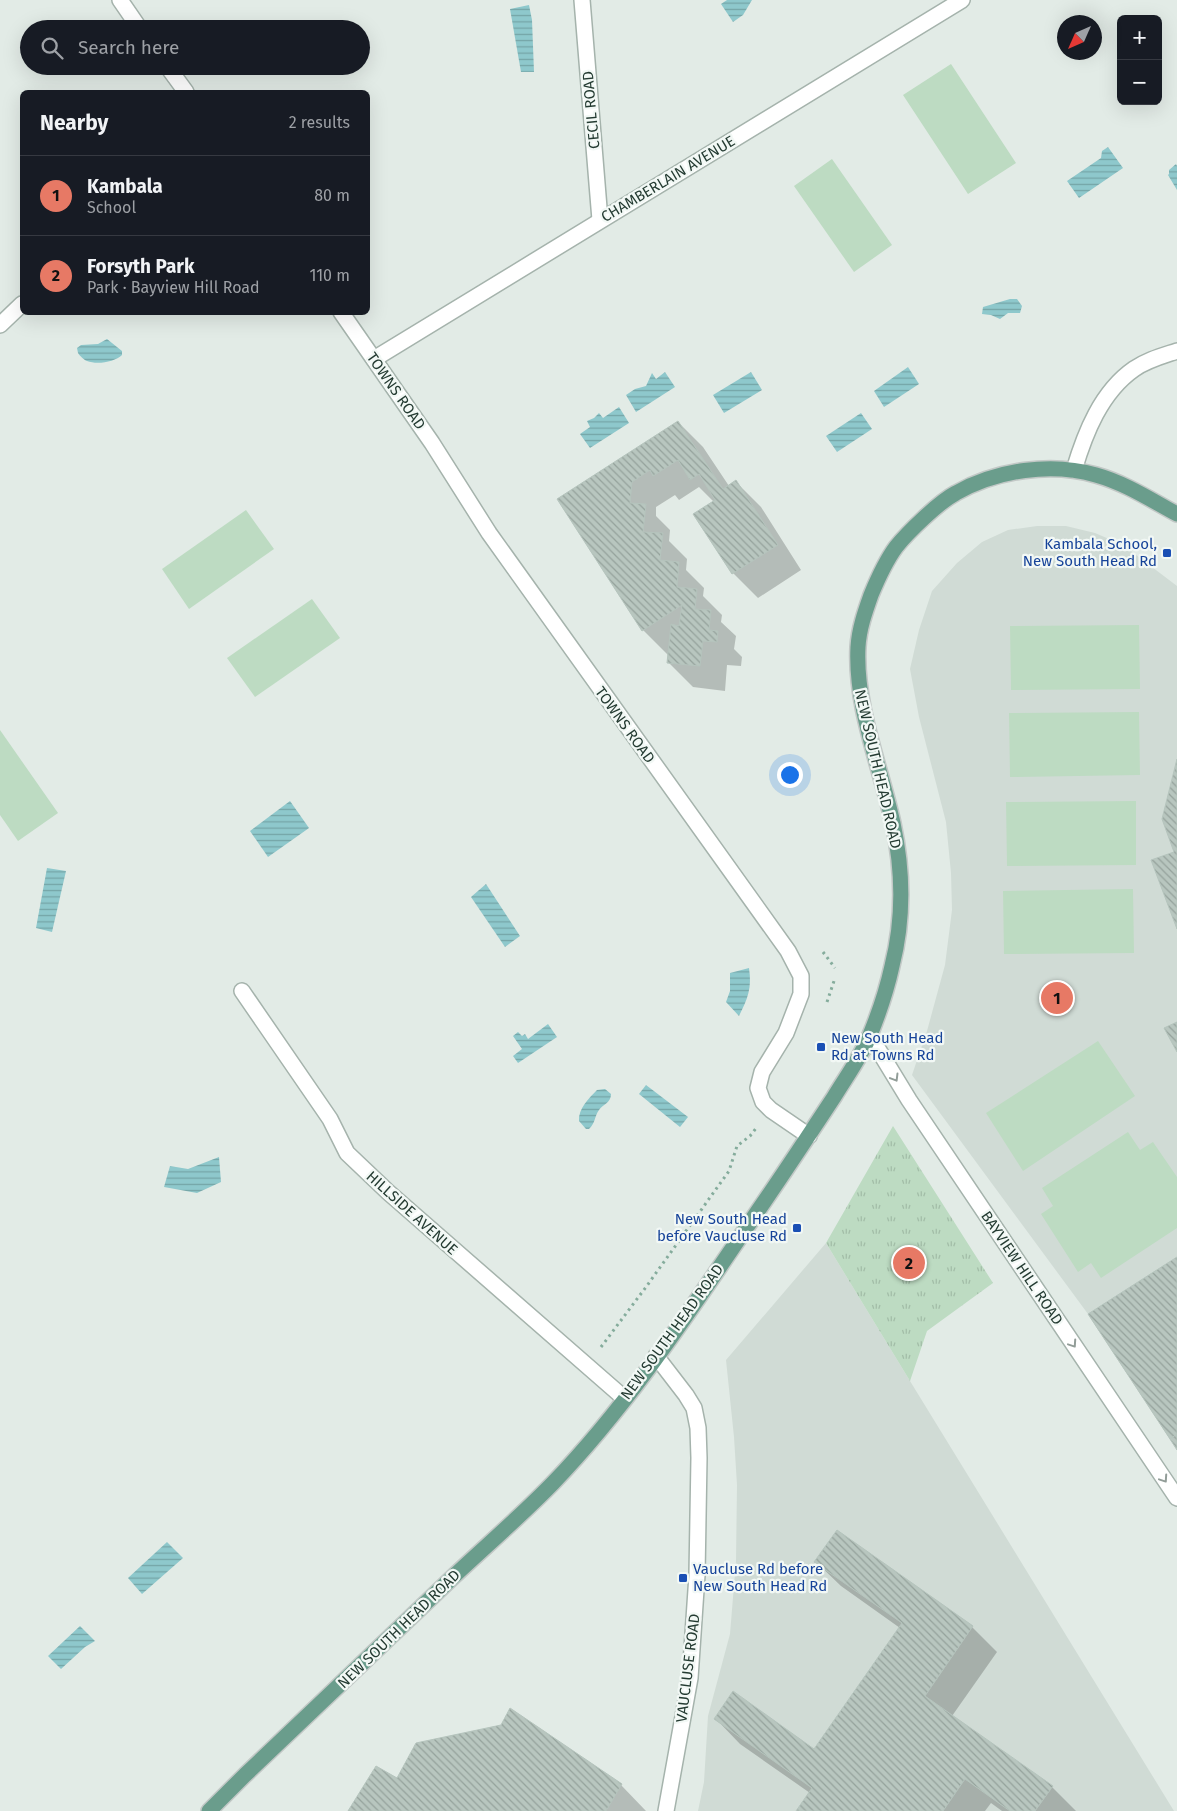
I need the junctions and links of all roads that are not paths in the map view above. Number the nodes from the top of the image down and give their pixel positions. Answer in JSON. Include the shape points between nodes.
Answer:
{"nodes":[{"id":1,"x":120,"y":0,"type":"edge"},
{"id":2,"x":582,"y":0,"type":"edge"},
{"id":3,"x":962,"y":0,"type":"edge"},
{"id":4,"x":134,"y":20,"type":"edge"},
{"id":5,"x":174,"y":75,"type":"edge"},
{"id":6,"x":185,"y":90,"type":"edge"},
{"id":7,"x":600,"y":220,"type":"junction"},
{"id":8,"x":20,"y":306,"type":"edge"},
{"id":9,"x":343,"y":315,"type":"edge"},
{"id":10,"x":0,"y":325,"type":"edge"},
{"id":11,"x":1177,"y":351,"type":"edge"},
{"id":12,"x":374,"y":359,"type":"junction"},
{"id":13,"x":1074,"y":470,"type":"junction"},
{"id":14,"x":1177,"y":514,"type":"edge"},
{"id":15,"x":242,"y":991,"type":"dead end"},
{"id":16,"x":870,"y":1036,"type":"junction"},
{"id":17,"x":809,"y":1136,"type":"junction"},
{"id":18,"x":656,"y":1356,"type":"junction"},
{"id":19,"x":624,"y":1398,"type":"junction"},
{"id":20,"x":1177,"y":1498,"type":"edge"},
{"id":21,"x":209,"y":1811,"type":"edge"},
{"id":22,"x":666,"y":1811,"type":"edge"}],
"edges":[{"from":1,"to":4,"type":"street"},
{"from":2,"to":7,"type":"street","name":"CECIL ROAD"},
{"from":3,"to":7,"type":"street","name":"CHAMBERLAIN AVENUE"},
{"from":5,"to":6,"type":"street"},
{"from":7,"to":12,"type":"street","name":"CHAMBERLAIN AVENUE"},
{"from":8,"to":10,"type":"street"},
{"from":9,"to":12,"type":"street","name":"TOWNS ROAD"},
{"from":11,"to":13,"type":"street","via":[[1134,369],[1107,397],[1084,438]]},
{"from":12,"to":17,"type":"street","name":"TOWNS ROAD","via":[[489,533],[788,951],[801,976],[802,994],[786,1033],[759,1079],[758,1088],[763,1102],[771,1110]]},
{"from":13,"to":14,"type":"main road","name":"NEW SOUTH HEAD ROAD","via":[[1106,478]]},
{"from":13,"to":16,"type":"main road","name":"NEW SOUTH HEAD ROAD","via":[[1016,472],[994,477],[954,494],[897,545],[885,564],[864,614],[858,644],[858,678],[894,826],[901,881],[900,927],[885,994]]},
{"from":15,"to":19,"type":"street","name":"HILLSIDE AVENUE","via":[[330,1119],[347,1153]]},
{"from":16,"to":17,"type":"main road","name":"NEW SOUTH HEAD ROAD"},
{"from":16,"to":20,"type":"street","name":"BAYVIEW HILL ROAD","one_way":true,"via":[[909,1100]]},
{"from":17,"to":18,"type":"main road","name":"NEW SOUTH HEAD ROAD"},
{"from":18,"to":19,"type":"main road","name":"NEW SOUTH HEAD ROAD"},
{"from":18,"to":22,"type":"street","name":"VAUCLUSE ROAD","via":[[694,1408],[700,1458],[690,1678]]},
{"from":19,"to":21,"type":"main road","name":"NEW SOUTH HEAD ROAD","via":[[552,1484]]}]}
